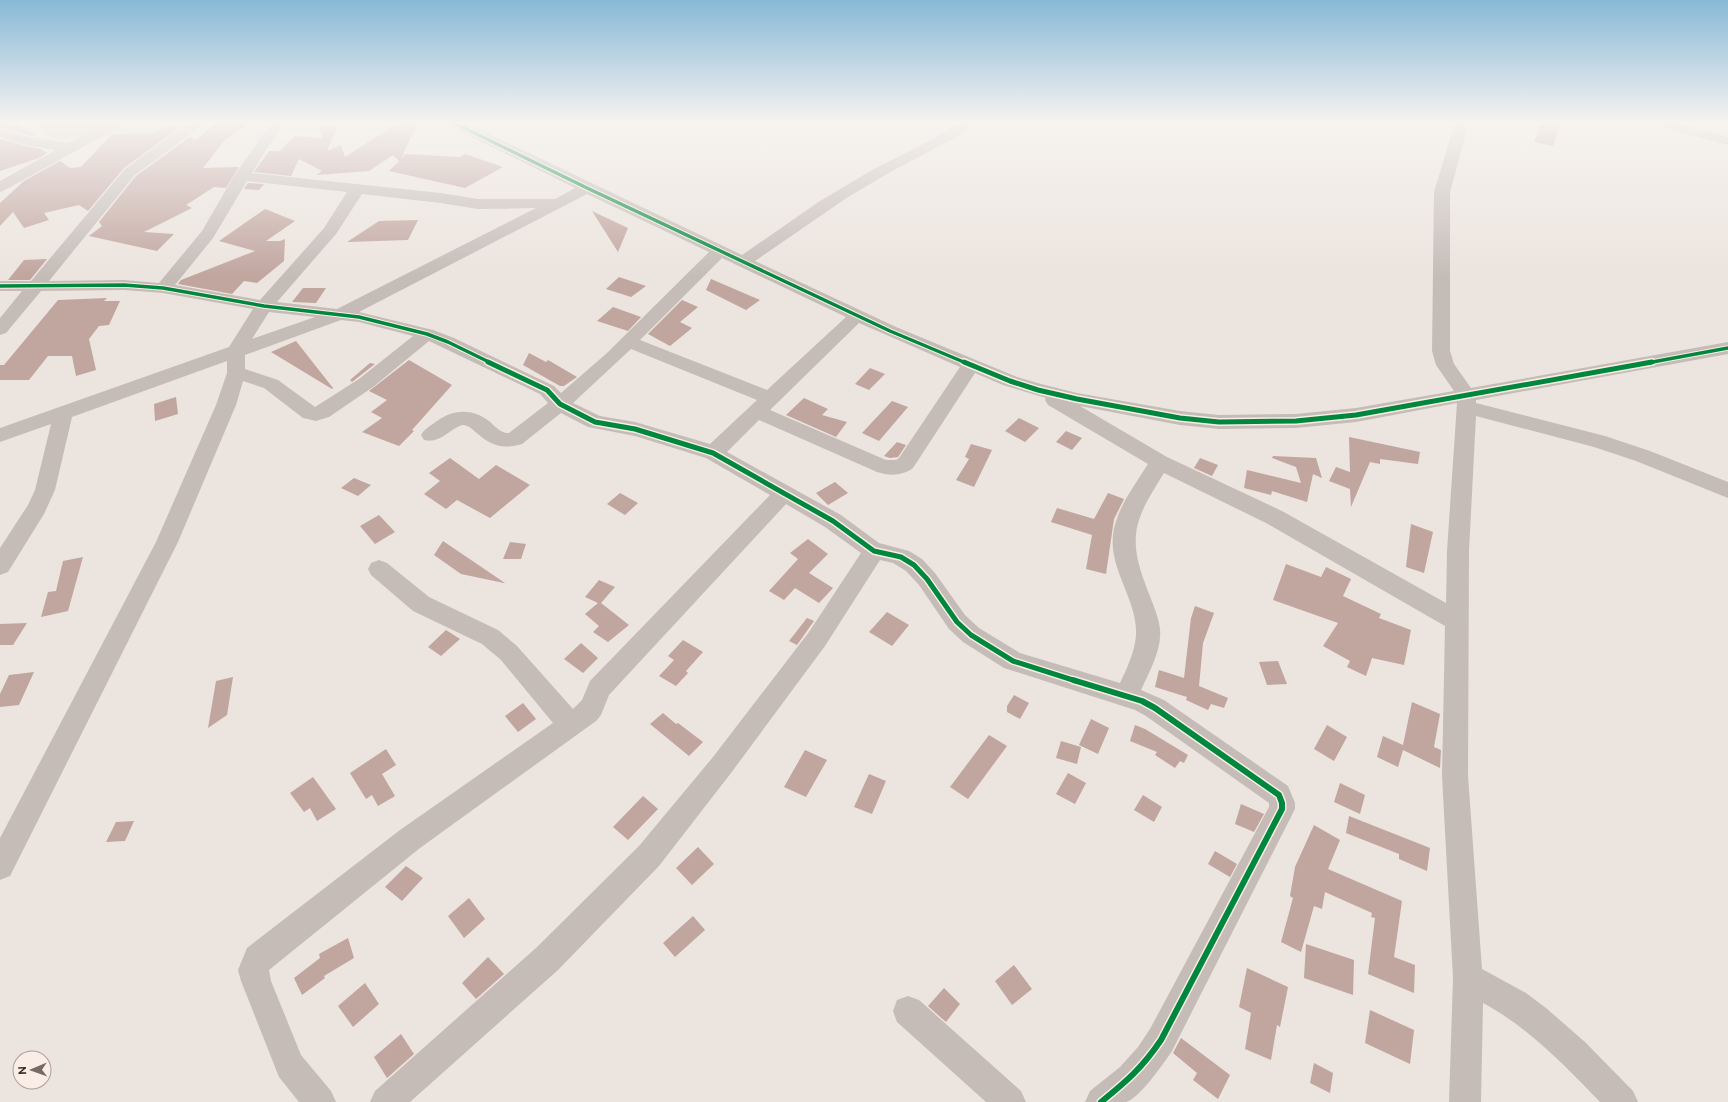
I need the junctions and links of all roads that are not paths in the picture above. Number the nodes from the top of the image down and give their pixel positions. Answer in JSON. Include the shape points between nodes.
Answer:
{"nodes":[{"id":1,"x":25,"y":173,"type":"edge"},
{"id":2,"x":129,"y":173,"type":"edge"},
{"id":3,"x":243,"y":173,"type":"edge"},
{"id":4,"x":557,"y":173,"type":"edge"},
{"id":5,"x":875,"y":173,"type":"edge"},
{"id":6,"x":1447,"y":173,"type":"edge"},
{"id":7,"x":241,"y":176,"type":"junction"},
{"id":8,"x":0,"y":187,"type":"edge"},
{"id":9,"x":587,"y":188,"type":"junction"},
{"id":10,"x":357,"y":189,"type":"junction"},
{"id":11,"x":559,"y":203,"type":"junction"},
{"id":12,"x":719,"y":251,"type":"junction"},
{"id":13,"x":743,"y":262,"type":"junction"},
{"id":14,"x":0,"y":286,"type":"edge"},
{"id":15,"x":37,"y":286,"type":"junction"},
{"id":16,"x":163,"y":288,"type":"junction"},
{"id":17,"x":264,"y":306,"type":"junction"},
{"id":18,"x":338,"y":315,"type":"junction"},
{"id":19,"x":857,"y":316,"type":"junction"},
{"id":20,"x":0,"y":329,"type":"edge"},
{"id":21,"x":427,"y":334,"type":"junction"},
{"id":22,"x":629,"y":342,"type":"junction"},
{"id":23,"x":1728,"y":348,"type":"edge"},
{"id":24,"x":236,"y":362,"type":"junction"},
{"id":25,"x":971,"y":365,"type":"junction"},
{"id":26,"x":1038,"y":390,"type":"junction"},
{"id":27,"x":1467,"y":401,"type":"junction"},
{"id":28,"x":560,"y":404,"type":"junction"},
{"id":29,"x":765,"y":405,"type":"junction"},
{"id":30,"x":63,"y":414,"type":"junction"},
{"id":31,"x":0,"y":435,"type":"edge"},
{"id":32,"x":431,"y":435,"type":"dead end"},
{"id":33,"x":712,"y":453,"type":"junction"},
{"id":34,"x":1160,"y":462,"type":"junction"},
{"id":35,"x":1728,"y":490,"type":"edge"},
{"id":36,"x":784,"y":493,"type":"junction"},
{"id":37,"x":874,"y":550,"type":"junction"},
{"id":38,"x":0,"y":566,"type":"edge"},
{"id":39,"x":379,"y":569,"type":"dead end"},
{"id":40,"x":1457,"y":621,"type":"junction"},
{"id":41,"x":1127,"y":695,"type":"junction"},
{"id":42,"x":571,"y":725,"type":"junction"},
{"id":43,"x":0,"y":866,"type":"edge"},
{"id":44,"x":1468,"y":978,"type":"junction"},
{"id":45,"x":908,"y":1011,"type":"dead end"},
{"id":46,"x":320,"y":1102,"type":"edge"},
{"id":47,"x":386,"y":1102,"type":"edge"},
{"id":48,"x":1010,"y":1102,"type":"edge"},
{"id":49,"x":1101,"y":1102,"type":"edge"},
{"id":50,"x":1465,"y":1102,"type":"edge"},
{"id":51,"x":1622,"y":1102,"type":"edge"}],
"edges":[{"from":1,"to":8,"type":"street"},
{"from":2,"to":15,"type":"street"},
{"from":3,"to":7,"type":"street"},
{"from":4,"to":9,"type":"street"},
{"from":5,"to":13,"type":"street"},
{"from":6,"to":27,"type":"street","via":[[1442,192],[1441,351],[1445,365]]},
{"from":7,"to":10,"type":"street"},
{"from":7,"to":16,"type":"street","via":[[206,236]]},
{"from":9,"to":11,"type":"street"},
{"from":9,"to":12,"type":"street"},
{"from":10,"to":11,"type":"street","via":[[478,204]]},
{"from":10,"to":17,"type":"street","via":[[330,231]]},
{"from":11,"to":18,"type":"street"},
{"from":12,"to":13,"type":"street"},
{"from":12,"to":22,"type":"street"},
{"from":13,"to":19,"type":"street"},
{"from":14,"to":15,"type":"street"},
{"from":15,"to":16,"type":"street","via":[[124,285]]},
{"from":15,"to":20,"type":"street"},
{"from":16,"to":17,"type":"street"},
{"from":17,"to":18,"type":"street"},
{"from":17,"to":24,"type":"street"},
{"from":18,"to":21,"type":"street","via":[[359,317]]},
{"from":18,"to":24,"type":"street"},
{"from":19,"to":25,"type":"street"},
{"from":19,"to":29,"type":"street"},
{"from":21,"to":24,"type":"street","via":[[366,383],[316,414],[310,413]]},
{"from":21,"to":28,"type":"street","via":[[460,346],[531,381],[547,390]]},
{"from":22,"to":28,"type":"street"},
{"from":22,"to":29,"type":"street"},
{"from":23,"to":27,"type":"street"},
{"from":24,"to":30,"type":"street"},
{"from":24,"to":43,"type":"street","via":[[226,405],[167,542]]},
{"from":25,"to":26,"type":"street"},
{"from":25,"to":29,"type":"street","via":[[906,463],[900,467],[884,467]]},
{"from":26,"to":27,"type":"street","via":[[1143,412],[1219,422],[1296,421]]},
{"from":26,"to":34,"type":"street"},
{"from":27,"to":35,"type":"street","via":[[1643,456]]},
{"from":27,"to":40,"type":"street","via":[[1458,551]]},
{"from":28,"to":32,"type":"street","via":[[515,439],[507,442],[500,441],[470,419],[453,421]]},
{"from":28,"to":33,"type":"street","via":[[595,422],[665,437]]},
{"from":29,"to":33,"type":"street"},
{"from":30,"to":31,"type":"street"},
{"from":30,"to":38,"type":"street","via":[[45,490],[37,508]]},
{"from":33,"to":36,"type":"street"},
{"from":34,"to":40,"type":"street","via":[[1274,517]]},
{"from":34,"to":41,"type":"street","via":[[1132,508],[1124,535],[1126,558],[1148,630],[1146,648]]},
{"from":36,"to":37,"type":"street","via":[[833,520]]},
{"from":36,"to":42,"type":"street","via":[[599,689],[592,707]]},
{"from":37,"to":41,"type":"street","via":[[901,557],[914,565],[957,622],[988,647],[1013,661]]},
{"from":37,"to":47,"type":"street","via":[[817,639],[722,765],[649,856],[547,959]]},
{"from":39,"to":42,"type":"street","via":[[421,604],[490,637],[509,653]]},
{"from":40,"to":44,"type":"street","via":[[1455,776]]},
{"from":41,"to":49,"type":"street","via":[[1155,708],[1279,795],[1282,809],[1149,1058],[1132,1078]]},
{"from":42,"to":46,"type":"street","via":[[410,839],[258,959],[253,970],[256,981],[290,1066]]},
{"from":44,"to":50,"type":"street"},
{"from":44,"to":51,"type":"street","via":[[1520,1008],[1549,1031]]},
{"from":45,"to":48,"type":"street"}]}
